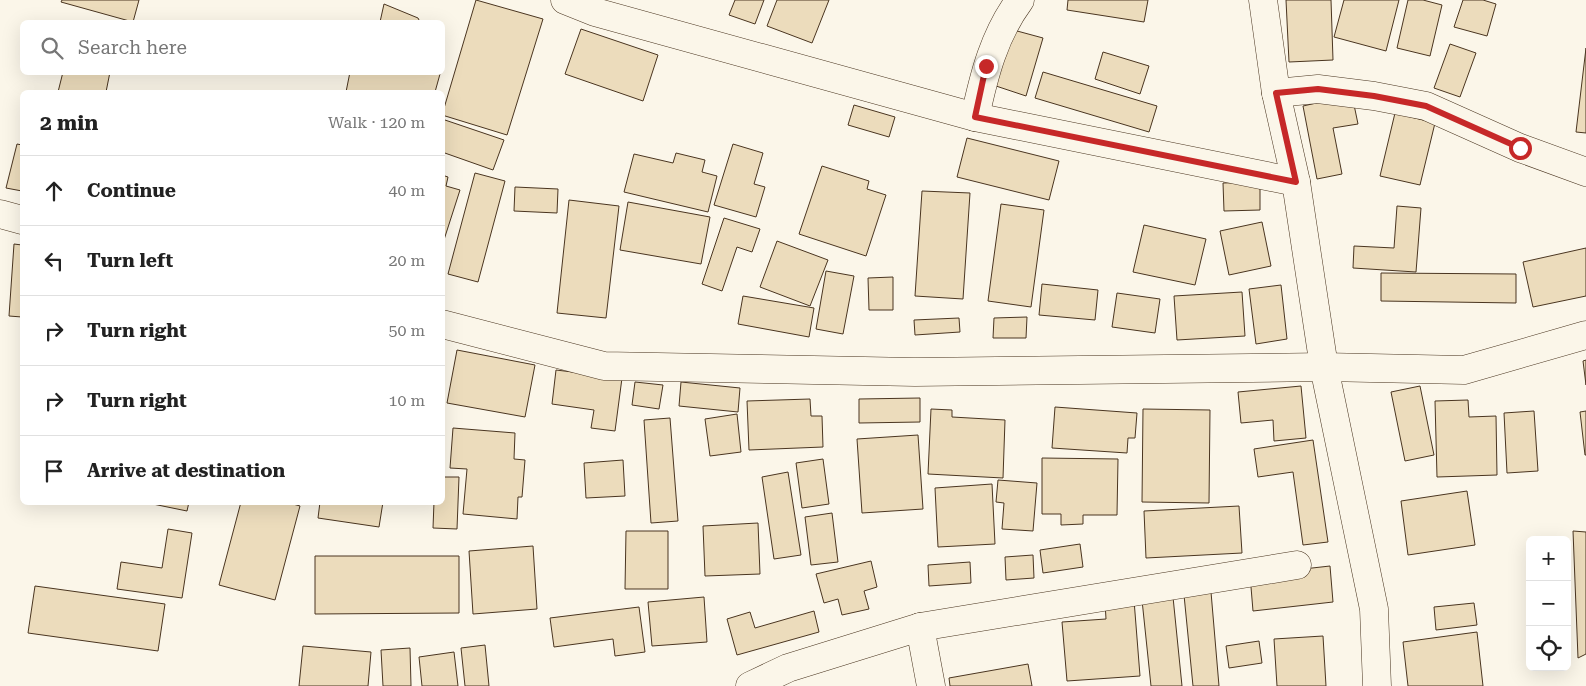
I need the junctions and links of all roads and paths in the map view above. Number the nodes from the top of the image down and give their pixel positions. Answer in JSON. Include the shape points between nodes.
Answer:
{"nodes":[{"id":1,"x":565,"y":0,"type":"edge"},
{"id":2,"x":1020,"y":0,"type":"edge"},
{"id":3,"x":1263,"y":0,"type":"edge"},
{"id":4,"x":1276,"y":93,"type":"junction"},
{"id":5,"x":975,"y":117,"type":"junction"},
{"id":6,"x":1586,"y":172,"type":"edge"},
{"id":7,"x":1296,"y":182,"type":"junction"},
{"id":8,"x":0,"y":214,"type":"edge"},
{"id":9,"x":20,"y":219,"type":"edge"},
{"id":10,"x":445,"y":325,"type":"edge"},
{"id":11,"x":1586,"y":335,"type":"edge"},
{"id":12,"x":1324,"y":367,"type":"junction"},
{"id":13,"x":1297,"y":564,"type":"dead end"},
{"id":14,"x":920,"y":627,"type":"junction"},
{"id":15,"x":750,"y":686,"type":"edge"},
{"id":16,"x":931,"y":686,"type":"edge"},
{"id":17,"x":1377,"y":686,"type":"edge"}],
"edges":[{"from":1,"to":5,"type":"street","via":[[595,12]]},
{"from":2,"to":5,"type":"street","via":[[1008,15],[986,66]]},
{"from":3,"to":4,"type":"street"},
{"from":4,"to":6,"type":"street","via":[[1318,89],[1426,106],[1520,148]]},
{"from":4,"to":7,"type":"street"},
{"from":5,"to":7,"type":"street"},
{"from":7,"to":12,"type":"street"},
{"from":8,"to":9,"type":"street"},
{"from":10,"to":12,"type":"street","via":[[604,366],[914,372]]},
{"from":11,"to":12,"type":"street","via":[[1464,370]]},
{"from":12,"to":17,"type":"street","via":[[1374,609]]},
{"from":13,"to":14,"type":"street"},
{"from":14,"to":15,"type":"street","via":[[788,668]]},
{"from":14,"to":16,"type":"street"}]}
